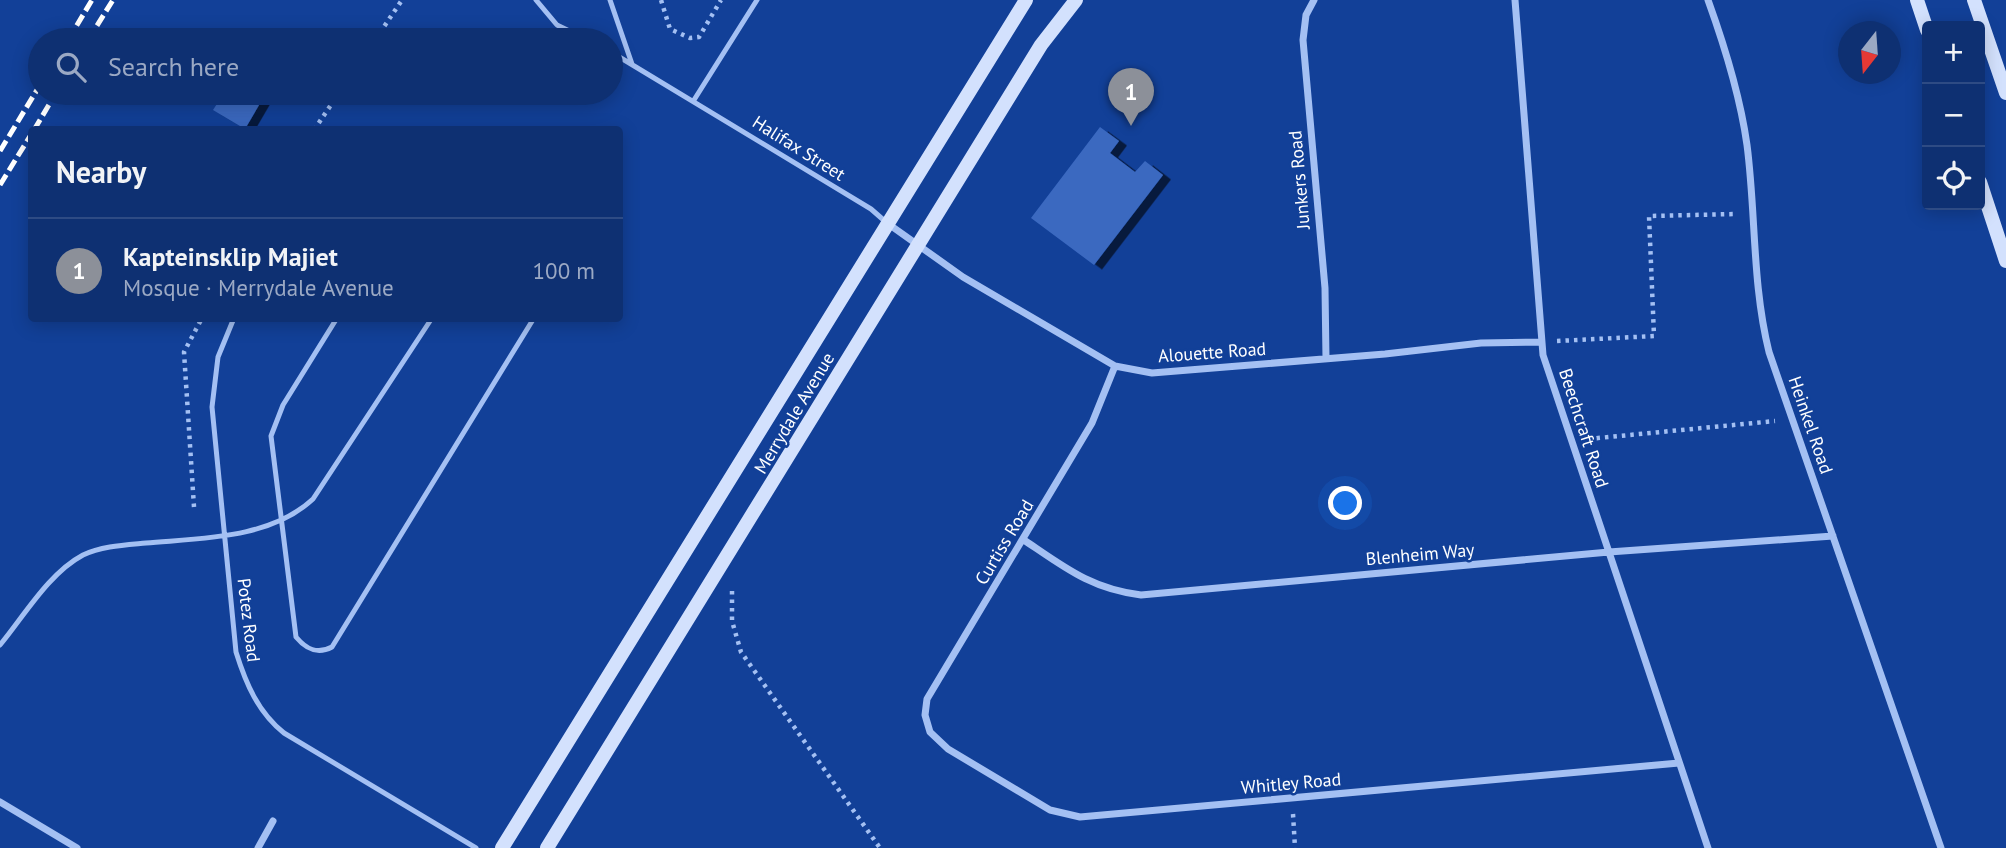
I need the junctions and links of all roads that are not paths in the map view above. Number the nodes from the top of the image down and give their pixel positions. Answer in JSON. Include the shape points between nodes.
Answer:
{"nodes":[{"id":1,"x":536,"y":0,"type":"edge"},
{"id":2,"x":610,"y":0,"type":"edge"},
{"id":3,"x":757,"y":0,"type":"edge"},
{"id":4,"x":1026,"y":0,"type":"edge"},
{"id":5,"x":1076,"y":0,"type":"edge"},
{"id":6,"x":1314,"y":0,"type":"edge"},
{"id":7,"x":1515,"y":0,"type":"edge"},
{"id":8,"x":1708,"y":0,"type":"edge"},
{"id":9,"x":1917,"y":0,"type":"edge"},
{"id":10,"x":1973,"y":0,"type":"edge"},
{"id":11,"x":1924,"y":21,"type":"edge"},
{"id":12,"x":564,"y":28,"type":"edge"},
{"id":13,"x":620,"y":28,"type":"edge"},
{"id":14,"x":623,"y":38,"type":"edge"},
{"id":15,"x":623,"y":59,"type":"edge"},
{"id":16,"x":632,"y":64,"type":"junction"},
{"id":17,"x":2006,"y":93,"type":"edge"},
{"id":18,"x":694,"y":100,"type":"junction"},
{"id":19,"x":1985,"y":197,"type":"edge"},
{"id":20,"x":887,"y":223,"type":"junction"},
{"id":21,"x":919,"y":245,"type":"junction"},
{"id":22,"x":2006,"y":261,"type":"edge"},
{"id":23,"x":232,"y":322,"type":"edge"},
{"id":24,"x":335,"y":322,"type":"edge"},
{"id":25,"x":429,"y":322,"type":"edge"},
{"id":26,"x":532,"y":322,"type":"edge"},
{"id":27,"x":1542,"y":342,"type":"junction"},
{"id":28,"x":1326,"y":359,"type":"junction"},
{"id":29,"x":1115,"y":366,"type":"junction"},
{"id":30,"x":282,"y":520,"type":"junction"},
{"id":31,"x":226,"y":535,"type":"junction"},
{"id":32,"x":1833,"y":536,"type":"junction"},
{"id":33,"x":1024,"y":540,"type":"junction"},
{"id":34,"x":1609,"y":552,"type":"junction"},
{"id":35,"x":0,"y":645,"type":"edge"},
{"id":36,"x":930,"y":732,"type":"joint"},
{"id":37,"x":1679,"y":763,"type":"junction"},
{"id":38,"x":0,"y":802,"type":"edge"},
{"id":39,"x":273,"y":821,"type":"dead end"},
{"id":40,"x":77,"y":848,"type":"edge"},
{"id":41,"x":258,"y":848,"type":"edge"},
{"id":42,"x":476,"y":848,"type":"edge"},
{"id":43,"x":502,"y":848,"type":"edge"},
{"id":44,"x":547,"y":848,"type":"edge"},
{"id":45,"x":1708,"y":848,"type":"edge"},
{"id":46,"x":1941,"y":848,"type":"edge"}],
"edges":[{"from":1,"to":12,"type":"lane"},
{"from":2,"to":13,"type":"lane"},
{"from":3,"to":18,"type":"lane"},
{"from":4,"to":20,"type":"street","name":"Merrydale Avenue"},
{"from":5,"to":21,"type":"street","name":"Merrydale Avenue","via":[[1041,44]]},
{"from":6,"to":28,"type":"street","name":"Junkers Road","via":[[1306,15],[1303,40],[1325,288]]},
{"from":7,"to":27,"type":"street","name":"Beechcraft Road"},
{"from":8,"to":32,"type":"street","name":"Heinkel Road","via":[[1739,98],[1761,321]]},
{"from":9,"to":11,"type":"street"},
{"from":10,"to":17,"type":"street"},
{"from":14,"to":16,"type":"lane"},
{"from":15,"to":16,"type":"lane","name":"Halifax Street"},
{"from":16,"to":18,"type":"lane","name":"Halifax Street"},
{"from":18,"to":20,"type":"lane","name":"Halifax Street"},
{"from":19,"to":22,"type":"street"},
{"from":20,"to":21,"type":"street","name":"Alouette Road"},
{"from":20,"to":43,"type":"street","name":"Merrydale Avenue"},
{"from":21,"to":29,"type":"street","name":"Alouette Road","via":[[963,277]]},
{"from":21,"to":44,"type":"street","name":"Merrydale Avenue"},
{"from":23,"to":31,"type":"lane","name":"Potez Road","via":[[218,357],[212,407]]},
{"from":24,"to":30,"type":"lane","via":[[283,405],[271,436]]},
{"from":25,"to":30,"type":"lane","via":[[313,499]]},
{"from":26,"to":30,"type":"lane","via":[[332,646],[324,651],[312,651],[296,637]]},
{"from":27,"to":28,"type":"street","name":"Alouette Road","via":[[1481,343]]},
{"from":27,"to":34,"type":"street","name":"Beechcraft Road","via":[[1554,392]]},
{"from":28,"to":29,"type":"street","name":"Alouette Road","via":[[1152,373]]},
{"from":29,"to":33,"type":"street","name":"Curtiss Road","via":[[1092,423]]},
{"from":30,"to":31,"type":"lane"},
{"from":31,"to":35,"type":"lane","via":[[113,546],[83,555],[60,572]]},
{"from":31,"to":42,"type":"lane","name":"Potez Road","via":[[236,652],[246,685],[265,715],[284,733]]},
{"from":32,"to":34,"type":"street","name":"Blenheim Way"},
{"from":32,"to":46,"type":"street","name":"Heinkel Road"},
{"from":33,"to":34,"type":"street","name":"Blenheim Way","via":[[1086,582],[1141,595]]},
{"from":33,"to":36,"type":"street","name":"Curtiss Road","via":[[927,698]]},
{"from":34,"to":37,"type":"street","name":"Beechcraft Road"},
{"from":36,"to":37,"type":"street","name":"Whitley Road","via":[[948,749],[1063,815],[1101,816]]},
{"from":37,"to":45,"type":"street","name":"Beechcraft Road"},
{"from":38,"to":40,"type":"street"},
{"from":39,"to":41,"type":"street"}]}
